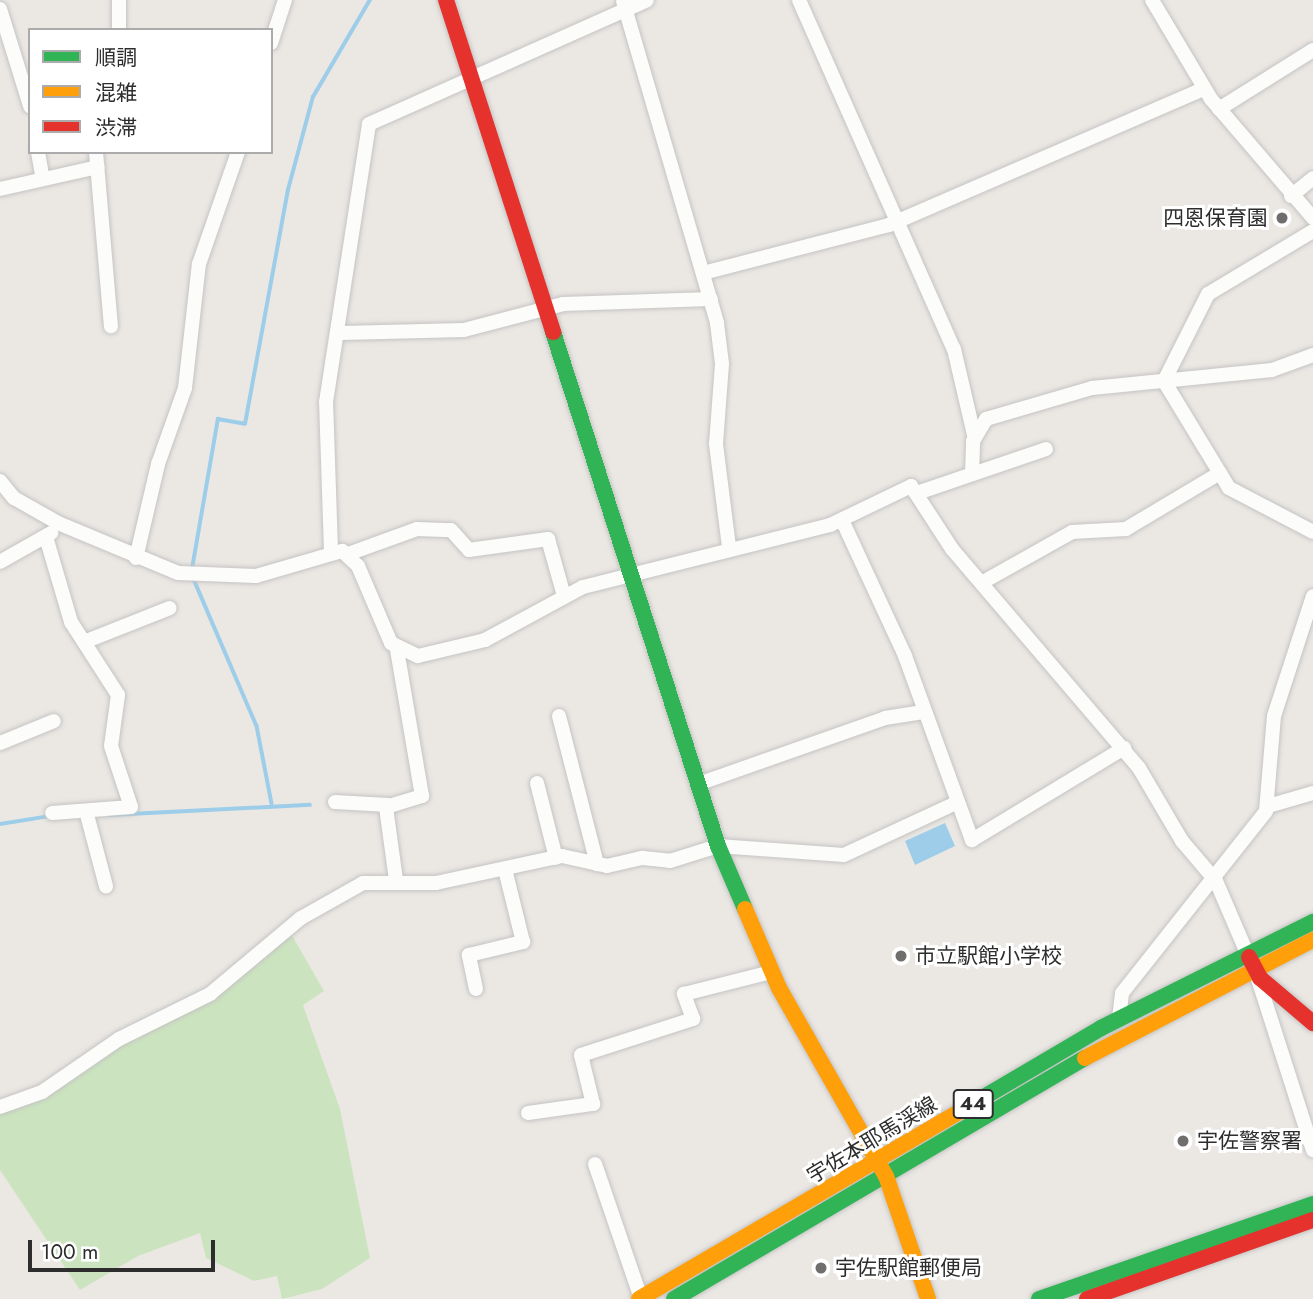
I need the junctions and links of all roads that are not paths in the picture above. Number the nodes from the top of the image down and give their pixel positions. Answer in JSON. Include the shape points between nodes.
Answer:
{"nodes":[{"id":1,"x":119,"y":0,"type":"edge"},
{"id":2,"x":285,"y":0,"type":"edge"},
{"id":3,"x":446,"y":0,"type":"edge"},
{"id":4,"x":647,"y":0,"type":"edge"},
{"id":5,"x":799,"y":0,"type":"edge"},
{"id":6,"x":1153,"y":0,"type":"edge"},
{"id":7,"x":624,"y":5,"type":"edge"},
{"id":8,"x":0,"y":9,"type":"edge"},
{"id":9,"x":119,"y":28,"type":"edge"},
{"id":10,"x":273,"y":37,"type":"edge"},
{"id":11,"x":1313,"y":50,"type":"edge"},
{"id":12,"x":471,"y":80,"type":"junction"},
{"id":13,"x":1204,"y":89,"type":"junction"},
{"id":14,"x":28,"y":100,"type":"edge"},
{"id":15,"x":1219,"y":109,"type":"junction"},
{"id":16,"x":38,"y":154,"type":"edge"},
{"id":17,"x":236,"y":154,"type":"edge"},
{"id":18,"x":97,"y":160,"type":"edge"},
{"id":19,"x":42,"y":176,"type":"junction"},
{"id":20,"x":1313,"y":178,"type":"edge"},
{"id":21,"x":0,"y":189,"type":"edge"},
{"id":22,"x":1292,"y":196,"type":"junction"},
{"id":23,"x":1313,"y":218,"type":"edge"},
{"id":24,"x":898,"y":221,"type":"junction"},
{"id":25,"x":1313,"y":231,"type":"edge"},
{"id":26,"x":704,"y":273,"type":"junction"},
{"id":27,"x":711,"y":299,"type":"junction"},
{"id":28,"x":545,"y":310,"type":"junction"},
{"id":29,"x":111,"y":326,"type":"dead end"},
{"id":30,"x":341,"y":333,"type":"junction"},
{"id":31,"x":1313,"y":355,"type":"edge"},
{"id":32,"x":1164,"y":379,"type":"junction"},
{"id":33,"x":974,"y":435,"type":"junction"},
{"id":34,"x":1046,"y":449,"type":"dead end"},
{"id":35,"x":1220,"y":473,"type":"junction"},
{"id":36,"x":972,"y":474,"type":"junction"},
{"id":37,"x":0,"y":481,"type":"edge"},
{"id":38,"x":920,"y":492,"type":"junction"},
{"id":39,"x":842,"y":520,"type":"junction"},
{"id":40,"x":58,"y":523,"type":"junction"},
{"id":41,"x":1313,"y":532,"type":"edge"},
{"id":42,"x":46,"y":537,"type":"junction"},
{"id":43,"x":729,"y":547,"type":"junction"},
{"id":44,"x":331,"y":551,"type":"junction"},
{"id":45,"x":348,"y":554,"type":"junction"},
{"id":46,"x":136,"y":558,"type":"junction"},
{"id":47,"x":0,"y":562,"type":"edge"},
{"id":48,"x":631,"y":575,"type":"junction"},
{"id":49,"x":983,"y":582,"type":"junction"},
{"id":50,"x":564,"y":596,"type":"junction"},
{"id":51,"x":1313,"y":596,"type":"edge"},
{"id":52,"x":170,"y":608,"type":"dead end"},
{"id":53,"x":84,"y":642,"type":"junction"},
{"id":54,"x":397,"y":649,"type":"junction"},
{"id":55,"x":922,"y":712,"type":"junction"},
{"id":56,"x":559,"y":716,"type":"dead end"},
{"id":57,"x":54,"y":720,"type":"dead end"},
{"id":58,"x":0,"y":743,"type":"edge"},
{"id":59,"x":1124,"y":748,"type":"junction"},
{"id":60,"x":537,"y":783,"type":"dead end"},
{"id":61,"x":698,"y":784,"type":"junction"},
{"id":62,"x":1313,"y":793,"type":"edge"},
{"id":63,"x":335,"y":803,"type":"dead end"},
{"id":64,"x":956,"y":803,"type":"junction"},
{"id":65,"x":388,"y":805,"type":"junction"},
{"id":66,"x":1268,"y":806,"type":"junction"},
{"id":67,"x":86,"y":811,"type":"junction"},
{"id":68,"x":52,"y":813,"type":"dead end"},
{"id":69,"x":718,"y":846,"type":"junction"},
{"id":70,"x":555,"y":858,"type":"junction"},
{"id":71,"x":597,"y":864,"type":"junction"},
{"id":72,"x":505,"y":869,"type":"junction"},
{"id":73,"x":1211,"y":873,"type":"junction"},
{"id":74,"x":396,"y":880,"type":"junction"},
{"id":75,"x":106,"y":886,"type":"dead end"},
{"id":76,"x":1313,"y":922,"type":"edge"},
{"id":77,"x":1313,"y":940,"type":"edge"},
{"id":78,"x":1252,"y":965,"type":"junction"},
{"id":79,"x":771,"y":972,"type":"junction"},
{"id":80,"x":476,"y":989,"type":"dead end"},
{"id":81,"x":1119,"y":1018,"type":"junction"},
{"id":82,"x":1313,"y":1023,"type":"edge"},
{"id":83,"x":0,"y":1107,"type":"edge"},
{"id":84,"x":528,"y":1113,"type":"dead end"},
{"id":85,"x":1313,"y":1150,"type":"edge"},
{"id":86,"x":878,"y":1161,"type":"junction"},
{"id":87,"x":595,"y":1164,"type":"dead end"},
{"id":88,"x":887,"y":1176,"type":"junction"},
{"id":89,"x":1313,"y":1204,"type":"edge"},
{"id":90,"x":1313,"y":1220,"type":"edge"},
{"id":91,"x":640,"y":1298,"type":"edge"},
{"id":92,"x":674,"y":1299,"type":"edge"},
{"id":93,"x":928,"y":1299,"type":"edge"},
{"id":94,"x":1039,"y":1299,"type":"edge"},
{"id":95,"x":1087,"y":1299,"type":"edge"}],
"edges":[{"from":1,"to":9,"type":"street"},
{"from":2,"to":10,"type":"street"},
{"from":3,"to":12,"type":"street"},
{"from":4,"to":7,"type":"street"},
{"from":5,"to":24,"type":"street"},
{"from":6,"to":13,"type":"street"},
{"from":7,"to":12,"type":"street"},
{"from":7,"to":26,"type":"street"},
{"from":8,"to":14,"type":"street"},
{"from":11,"to":15,"type":"street"},
{"from":12,"to":28,"type":"street"},
{"from":12,"to":30,"type":"street","via":[[366,129]]},
{"from":13,"to":15,"type":"street"},
{"from":13,"to":24,"type":"street"},
{"from":15,"to":22,"type":"street"},
{"from":16,"to":19,"type":"street"},
{"from":17,"to":46,"type":"street","via":[[199,264],[185,388],[158,464]]},
{"from":18,"to":19,"type":"street"},
{"from":18,"to":29,"type":"street"},
{"from":19,"to":21,"type":"street"},
{"from":20,"to":22,"type":"street"},
{"from":22,"to":23,"type":"street"},
{"from":24,"to":26,"type":"street"},
{"from":24,"to":33,"type":"street","via":[[954,349]]},
{"from":25,"to":32,"type":"street","via":[[1208,294]]},
{"from":26,"to":27,"type":"street"},
{"from":27,"to":28,"type":"street"},
{"from":27,"to":43,"type":"street","via":[[722,355],[716,444]]},
{"from":28,"to":30,"type":"street","via":[[464,330]]},
{"from":28,"to":48,"type":"street"},
{"from":30,"to":44,"type":"street","via":[[324,436]]},
{"from":31,"to":32,"type":"street","via":[[1272,370]]},
{"from":32,"to":33,"type":"street","via":[[1048,401],[986,419]]},
{"from":32,"to":35,"type":"street"},
{"from":33,"to":36,"type":"street"},
{"from":34,"to":36,"type":"street"},
{"from":35,"to":41,"type":"street","via":[[1237,495]]},
{"from":35,"to":49,"type":"street","via":[[1126,529],[1072,532]]},
{"from":36,"to":38,"type":"street"},
{"from":37,"to":40,"type":"street","via":[[14,498]]},
{"from":38,"to":39,"type":"street","via":[[899,487]]},
{"from":38,"to":49,"type":"street","via":[[947,542]]},
{"from":39,"to":43,"type":"street"},
{"from":39,"to":55,"type":"street","via":[[901,646]]},
{"from":40,"to":42,"type":"street"},
{"from":40,"to":46,"type":"street"},
{"from":42,"to":47,"type":"street"},
{"from":42,"to":53,"type":"street","via":[[67,611]]},
{"from":43,"to":48,"type":"street"},
{"from":44,"to":45,"type":"street"},
{"from":44,"to":46,"type":"street","via":[[244,577],[178,573]]},
{"from":45,"to":50,"type":"street","via":[[417,529],[451,530],[469,550],[548,539]]},
{"from":45,"to":54,"type":"street"},
{"from":48,"to":50,"type":"street"},
{"from":48,"to":61,"type":"street"},
{"from":49,"to":59,"type":"street"},
{"from":50,"to":54,"type":"street","via":[[462,648],[418,656]]},
{"from":51,"to":66,"type":"street","via":[[1274,716]]},
{"from":52,"to":53,"type":"street"},
{"from":53,"to":67,"type":"street","via":[[119,699],[111,746],[131,807]]},
{"from":54,"to":65,"type":"street","via":[[422,796]]},
{"from":55,"to":61,"type":"street","via":[[885,718]]},
{"from":55,"to":64,"type":"street"},
{"from":56,"to":71,"type":"street"},
{"from":57,"to":58,"type":"street"},
{"from":59,"to":64,"type":"street","via":[[972,840]]},
{"from":59,"to":73,"type":"street","via":[[1182,841]]},
{"from":60,"to":70,"type":"street"},
{"from":61,"to":69,"type":"street"},
{"from":62,"to":66,"type":"street"},
{"from":63,"to":65,"type":"street"},
{"from":64,"to":69,"type":"street","via":[[844,855]]},
{"from":65,"to":74,"type":"street"},
{"from":66,"to":73,"type":"street"},
{"from":67,"to":68,"type":"street"},
{"from":67,"to":75,"type":"street"},
{"from":69,"to":71,"type":"street","via":[[670,861]]},
{"from":69,"to":79,"type":"street"},
{"from":70,"to":71,"type":"street"},
{"from":70,"to":72,"type":"street"},
{"from":72,"to":74,"type":"street","via":[[436,883]]},
{"from":72,"to":80,"type":"street","via":[[523,942],[469,954]]},
{"from":73,"to":78,"type":"street"},
{"from":73,"to":81,"type":"street","via":[[1122,993]]},
{"from":74,"to":83,"type":"street","via":[[344,890],[210,994],[118,1039],[42,1092]]},
{"from":76,"to":78,"type":"street","name":"宇佐本耶馬渓線","number":"44"},
{"from":77,"to":78,"type":"street","name":"宇佐本耶馬渓線","number":"44"},
{"from":78,"to":81,"type":"street","name":"宇佐本耶馬渓線","number":"44"},
{"from":78,"to":82,"type":"street"},
{"from":78,"to":85,"type":"street"},
{"from":78,"to":88,"type":"street","name":"宇佐本耶馬渓線","number":"44"},
{"from":79,"to":84,"type":"street","via":[[684,994],[693,1019],[581,1055],[593,1104]]},
{"from":79,"to":86,"type":"street"},
{"from":81,"to":86,"type":"street","name":"宇佐本耶馬渓線","number":"44"},
{"from":86,"to":88,"type":"street"},
{"from":86,"to":91,"type":"street","name":"宇佐本耶馬渓線","number":"44"},
{"from":87,"to":91,"type":"street"},
{"from":88,"to":92,"type":"street","name":"宇佐本耶馬渓線","number":"44"},
{"from":88,"to":93,"type":"street"},
{"from":89,"to":94,"type":"street"},
{"from":90,"to":95,"type":"street"}]}
